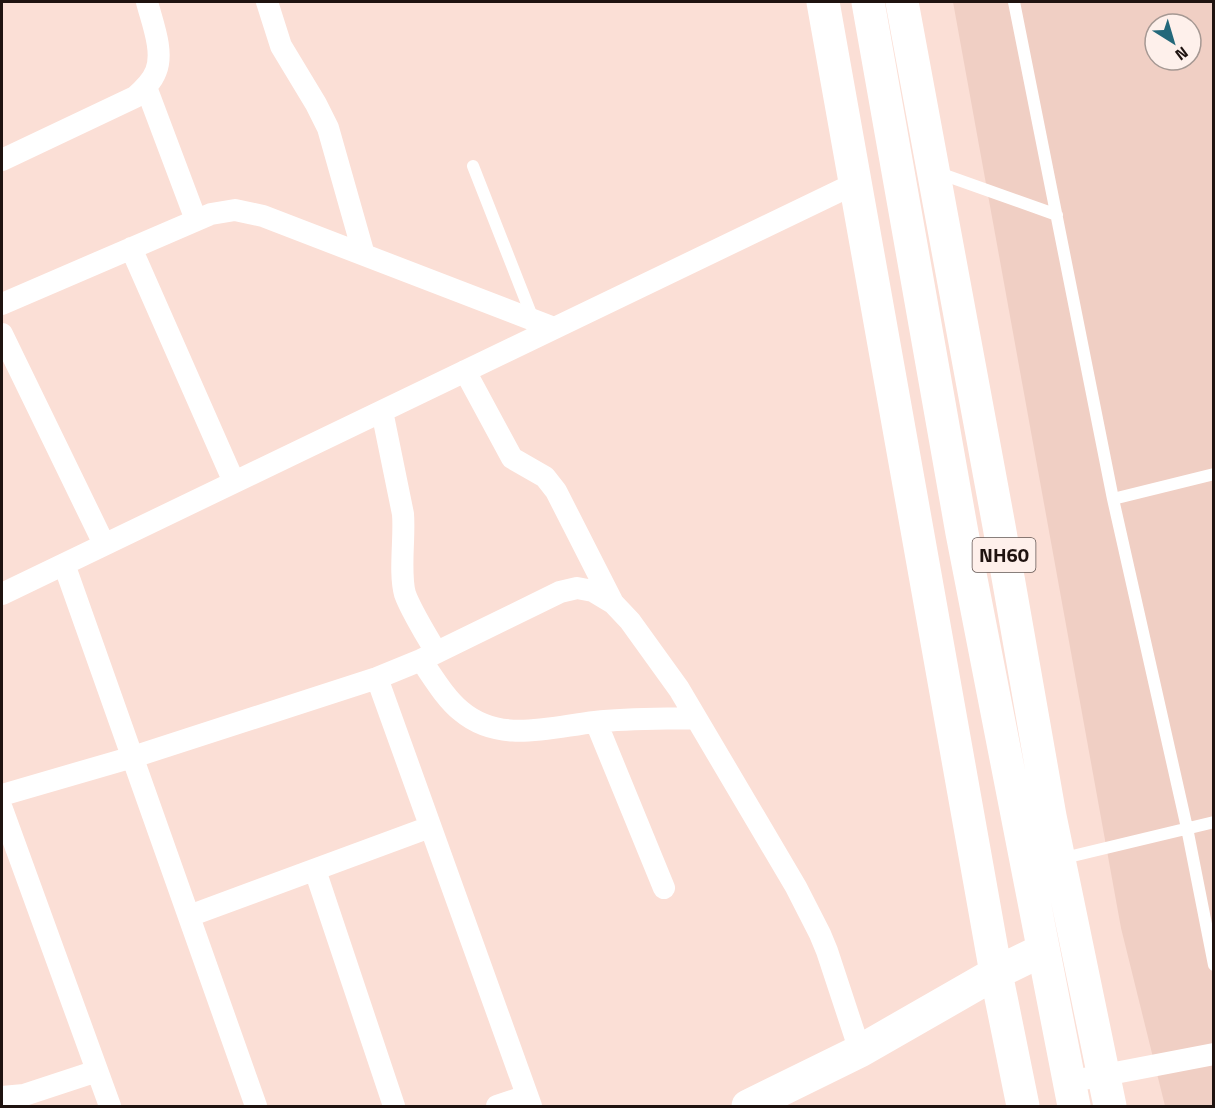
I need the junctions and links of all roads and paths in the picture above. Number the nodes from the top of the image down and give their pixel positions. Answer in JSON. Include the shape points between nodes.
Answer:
{"nodes":[{"id":1,"x":147,"y":2,"type":"edge"},
{"id":2,"x":267,"y":2,"type":"edge"},
{"id":3,"x":823,"y":2,"type":"edge"},
{"id":4,"x":868,"y":2,"type":"edge"},
{"id":5,"x":902,"y":2,"type":"edge"},
{"id":6,"x":1014,"y":2,"type":"edge"},
{"id":7,"x":146,"y":87,"type":"junction"},
{"id":8,"x":2,"y":160,"type":"edge"},
{"id":9,"x":473,"y":166,"type":"dead end"},
{"id":10,"x":933,"y":171,"type":"junction"},
{"id":11,"x":856,"y":183,"type":"junction"},
{"id":12,"x":1057,"y":215,"type":"junction"},
{"id":13,"x":196,"y":220,"type":"junction"},
{"id":14,"x":131,"y":248,"type":"junction"},
{"id":15,"x":364,"y":255,"type":"junction"},
{"id":16,"x":2,"y":304,"type":"edge"},
{"id":17,"x":533,"y":320,"type":"junction"},
{"id":18,"x":554,"y":328,"type":"junction"},
{"id":19,"x":2,"y":334,"type":"edge"},
{"id":20,"x":465,"y":371,"type":"junction"},
{"id":21,"x":381,"y":411,"type":"junction"},
{"id":22,"x":1214,"y":474,"type":"edge"},
{"id":23,"x":234,"y":482,"type":"junction"},
{"id":24,"x":1113,"y":499,"type":"junction"},
{"id":25,"x":104,"y":544,"type":"junction"},
{"id":26,"x":64,"y":564,"type":"junction"},
{"id":27,"x":2,"y":594,"type":"edge"},
{"id":28,"x":613,"y":603,"type":"junction"},
{"id":29,"x":429,"y":656,"type":"junction"},
{"id":30,"x":377,"y":678,"type":"junction"},
{"id":31,"x":696,"y":718,"type":"junction"},
{"id":32,"x":596,"y":722,"type":"junction"},
{"id":33,"x":132,"y":757,"type":"junction"},
{"id":34,"x":2,"y":795,"type":"edge"},
{"id":35,"x":2,"y":809,"type":"edge"},
{"id":36,"x":1214,"y":822,"type":"edge"},
{"id":37,"x":430,"y":827,"type":"junction"},
{"id":38,"x":1187,"y":828,"type":"junction"},
{"id":39,"x":1059,"y":859,"type":"junction"},
{"id":40,"x":315,"y":870,"type":"junction"},
{"id":41,"x":664,"y":888,"type":"dead end"},
{"id":42,"x":189,"y":916,"type":"junction"},
{"id":43,"x":1043,"y":950,"type":"junction"},
{"id":44,"x":1214,"y":965,"type":"edge"},
{"id":45,"x":996,"y":973,"type":"junction"},
{"id":46,"x":860,"y":1051,"type":"junction"},
{"id":47,"x":1214,"y":1054,"type":"edge"},
{"id":48,"x":97,"y":1071,"type":"junction"},
{"id":49,"x":1107,"y":1091,"type":"edge"},
{"id":50,"x":1071,"y":1094,"type":"edge"},
{"id":51,"x":2,"y":1096,"type":"edge"},
{"id":52,"x":529,"y":1101,"type":"edge"},
{"id":53,"x":110,"y":1107,"type":"edge"},
{"id":54,"x":256,"y":1107,"type":"edge"},
{"id":55,"x":394,"y":1107,"type":"edge"},
{"id":56,"x":497,"y":1107,"type":"edge"},
{"id":57,"x":748,"y":1107,"type":"edge"},
{"id":58,"x":1023,"y":1107,"type":"edge"}],
"edges":[{"from":1,"to":7,"type":"street","via":[[158,57],[156,71]]},
{"from":2,"to":15,"type":"street","via":[[281,46],[328,128]]},
{"from":3,"to":11,"type":"main road"},
{"from":4,"to":43,"type":"main road","number":"NH60","via":[[962,533]]},
{"from":5,"to":10,"type":"main road","number":"NH60"},
{"from":6,"to":12,"type":"lane"},
{"from":7,"to":8,"type":"street","via":[[135,97]]},
{"from":7,"to":13,"type":"street"},
{"from":9,"to":17,"type":"lane"},
{"from":10,"to":12,"type":"lane"},
{"from":10,"to":39,"type":"main road","number":"NH60"},
{"from":11,"to":18,"type":"street"},
{"from":11,"to":45,"type":"main road"},
{"from":12,"to":24,"type":"lane"},
{"from":13,"to":14,"type":"street"},
{"from":13,"to":15,"type":"street","via":[[223,211],[251,212]]},
{"from":14,"to":16,"type":"street"},
{"from":14,"to":23,"type":"street"},
{"from":15,"to":17,"type":"street"},
{"from":17,"to":18,"type":"street"},
{"from":18,"to":20,"type":"street"},
{"from":19,"to":25,"type":"street"},
{"from":20,"to":21,"type":"street"},
{"from":20,"to":28,"type":"street","via":[[512,458],[546,477],[556,491]]},
{"from":21,"to":23,"type":"street"},
{"from":21,"to":29,"type":"street","via":[[403,514],[405,595]]},
{"from":22,"to":24,"type":"lane"},
{"from":23,"to":25,"type":"street"},
{"from":24,"to":38,"type":"lane"},
{"from":25,"to":26,"type":"street"},
{"from":26,"to":27,"type":"street"},
{"from":26,"to":33,"type":"street"},
{"from":28,"to":29,"type":"street","via":[[593,591],[577,588],[560,592]]},
{"from":28,"to":31,"type":"street","via":[[630,621]]},
{"from":29,"to":30,"type":"street"},
{"from":29,"to":32,"type":"street","via":[[462,711],[485,725],[533,732]]},
{"from":30,"to":33,"type":"street"},
{"from":30,"to":37,"type":"street"},
{"from":31,"to":32,"type":"street"},
{"from":31,"to":46,"type":"street","via":[[820,934]]},
{"from":32,"to":41,"type":"street"},
{"from":33,"to":34,"type":"street"},
{"from":33,"to":42,"type":"street"},
{"from":35,"to":48,"type":"street"},
{"from":36,"to":38,"type":"lane"},
{"from":37,"to":40,"type":"street"},
{"from":37,"to":52,"type":"street"},
{"from":38,"to":39,"type":"lane"},
{"from":38,"to":44,"type":"lane"},
{"from":39,"to":49,"type":"main road","number":"NH60"},
{"from":40,"to":42,"type":"street"},
{"from":40,"to":55,"type":"street"},
{"from":42,"to":54,"type":"street"},
{"from":43,"to":45,"type":"main road"},
{"from":43,"to":50,"type":"main road","number":"NH60"},
{"from":45,"to":46,"type":"main road"},
{"from":45,"to":58,"type":"main road"},
{"from":46,"to":57,"type":"main road"},
{"from":47,"to":49,"type":"street"},
{"from":48,"to":51,"type":"street","via":[[24,1095]]},
{"from":48,"to":53,"type":"street"},
{"from":49,"to":50,"type":"street"},
{"from":52,"to":56,"type":"street"}]}
